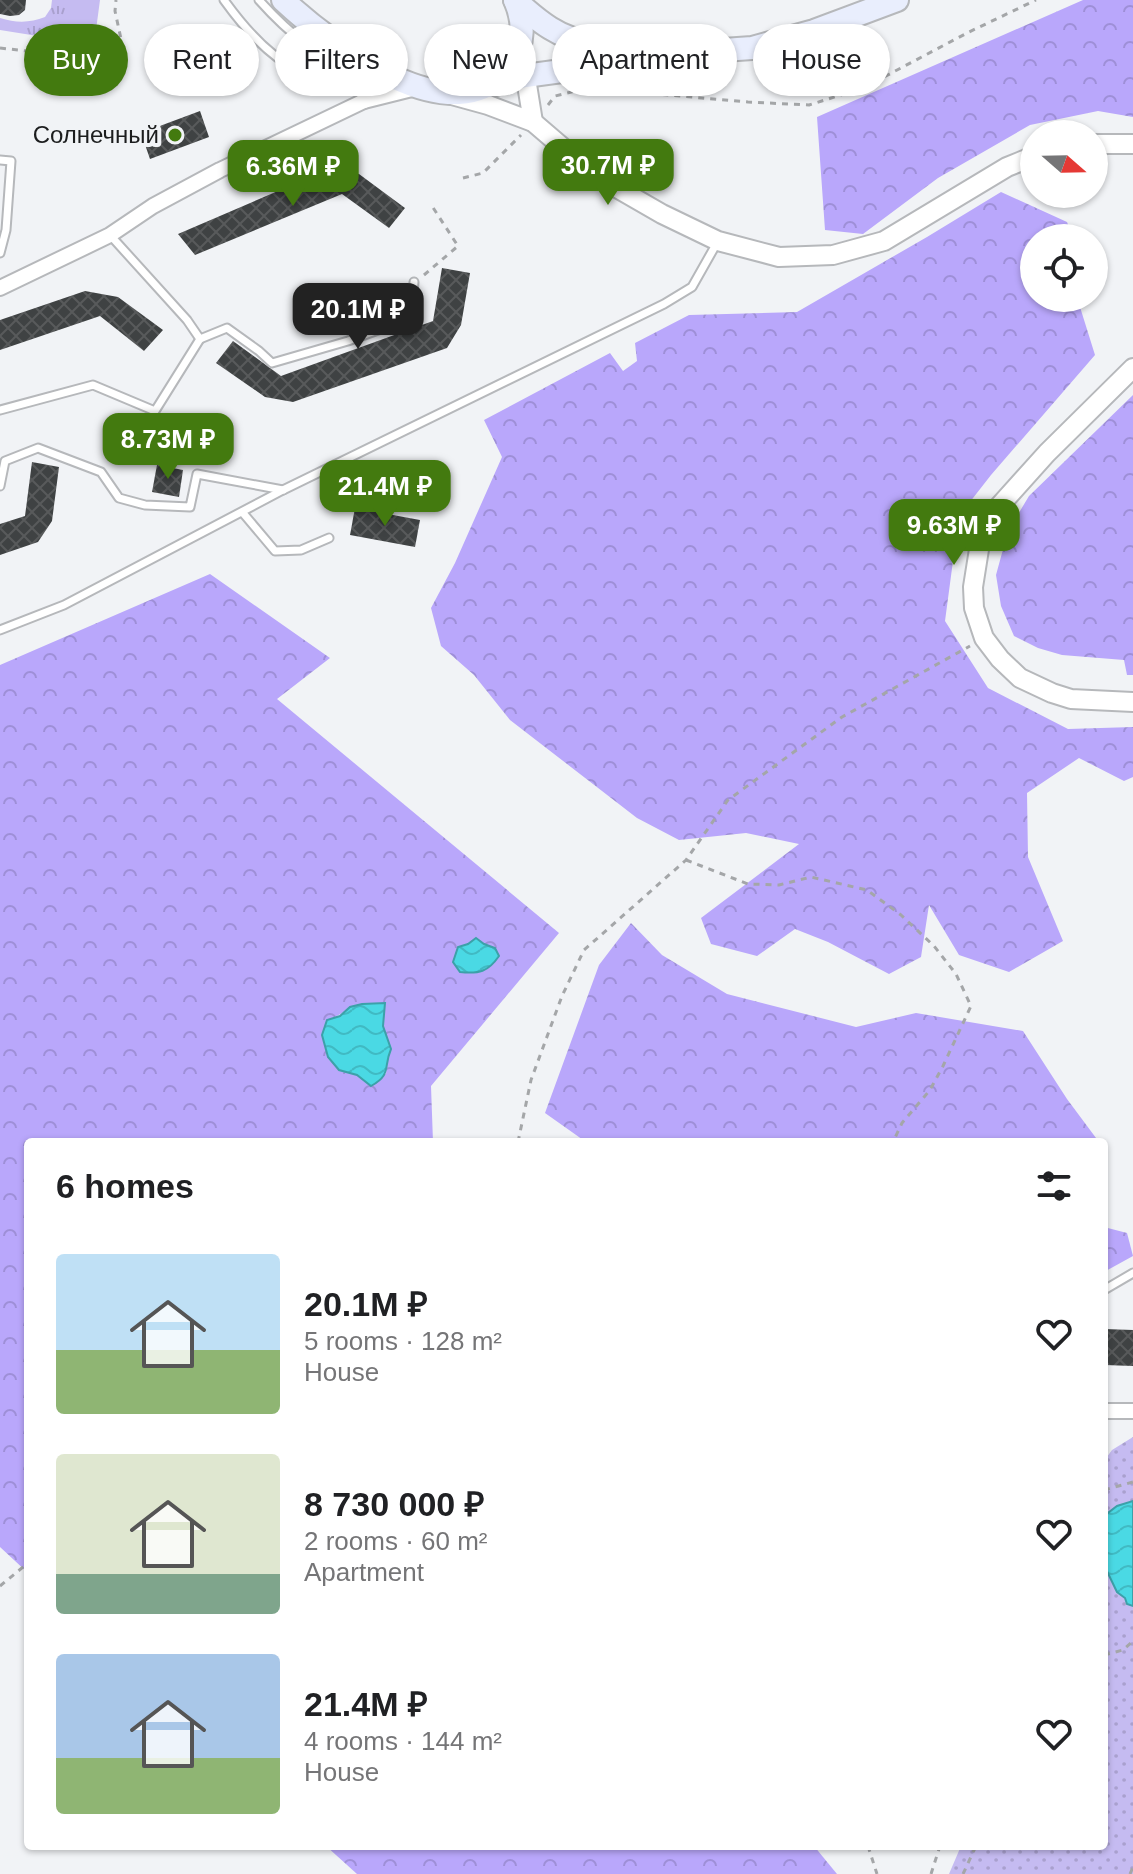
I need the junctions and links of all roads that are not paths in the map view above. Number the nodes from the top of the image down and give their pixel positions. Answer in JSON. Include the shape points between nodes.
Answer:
{"nodes":[{"id":1,"x":224,"y":0,"type":"edge"},
{"id":2,"x":259,"y":0,"type":"edge"},
{"id":3,"x":283,"y":0,"type":"edge"},
{"id":4,"x":515,"y":0,"type":"edge"},
{"id":5,"x":897,"y":0,"type":"edge"},
{"id":6,"x":281,"y":24,"type":"edge"},
{"id":7,"x":308,"y":24,"type":"edge"},
{"id":8,"x":522,"y":24,"type":"edge"},
{"id":9,"x":552,"y":28,"type":"edge"},
{"id":10,"x":737,"y":49,"type":"edge"},
{"id":11,"x":275,"y":54,"type":"edge"},
{"id":12,"x":338,"y":96,"type":"edge"},
{"id":13,"x":454,"y":96,"type":"edge"},
{"id":14,"x":526,"y":96,"type":"edge"},
{"id":15,"x":527,"y":128,"type":"junction"},
{"id":16,"x":1108,"y":144,"type":"edge"},
{"id":17,"x":1133,"y":144,"type":"edge"},
{"id":18,"x":0,"y":160,"type":"edge"},
{"id":19,"x":1020,"y":162,"type":"edge"},
{"id":20,"x":3,"y":229,"type":"edge"},
{"id":21,"x":110,"y":235,"type":"junction"},
{"id":22,"x":718,"y":241,"type":"junction"},
{"id":23,"x":0,"y":253,"type":"edge"},
{"id":24,"x":414,"y":282,"type":"road end"},
{"id":25,"x":0,"y":288,"type":"edge"},
{"id":26,"x":200,"y":339,"type":"junction"},
{"id":27,"x":1133,"y":368,"type":"edge"},
{"id":28,"x":0,"y":410,"type":"edge"},
{"id":29,"x":0,"y":486,"type":"edge"},
{"id":30,"x":283,"y":490,"type":"junction"},
{"id":31,"x":243,"y":513,"type":"junction"},
{"id":32,"x":329,"y":538,"type":"dead end"},
{"id":33,"x":0,"y":630,"type":"edge"},
{"id":34,"x":1133,"y":702,"type":"edge"},
{"id":35,"x":1133,"y":1273,"type":"edge"},
{"id":36,"x":1108,"y":1288,"type":"edge"},
{"id":37,"x":1108,"y":1411,"type":"edge"},
{"id":38,"x":1133,"y":1411,"type":"edge"}],
"edges":[{"from":1,"to":11,"type":"lane"},
{"from":2,"to":6,"type":"lane"},
{"from":3,"to":7,"type":"main road"},
{"from":4,"to":8,"type":"main road"},
{"from":4,"to":9,"type":"main road"},
{"from":5,"to":10,"type":"main road","via":[[798,35]]},
{"from":12,"to":21,"type":"street"},
{"from":13,"to":15,"type":"street","via":[[488,105]]},
{"from":14,"to":15,"type":"street"},
{"from":15,"to":22,"type":"street","via":[[596,176]]},
{"from":16,"to":17,"type":"street"},
{"from":18,"to":20,"type":"lane","via":[[11,161]]},
{"from":19,"to":22,"type":"street","via":[[884,241],[833,255],[779,257]]},
{"from":20,"to":23,"type":"lane"},
{"from":21,"to":25,"type":"street"},
{"from":21,"to":26,"type":"lane"},
{"from":22,"to":30,"type":"lane","via":[[692,287],[664,304]]},
{"from":24,"to":26,"type":"lane","via":[[411,318],[272,363],[227,328]]},
{"from":26,"to":28,"type":"lane","via":[[155,411],[93,385]]},
{"from":27,"to":34,"type":"street","via":[[993,513],[980,543],[973,587],[984,638],[1020,678],[1071,699]]},
{"from":29,"to":30,"type":"lane","via":[[5,461],[38,448],[101,472],[119,498],[145,505],[190,507],[197,474]]},
{"from":30,"to":31,"type":"lane"},
{"from":31,"to":32,"type":"lane","via":[[275,551],[301,550]]},
{"from":31,"to":33,"type":"lane","via":[[64,605]]},
{"from":35,"to":36,"type":"lane"},
{"from":37,"to":38,"type":"street"}]}
